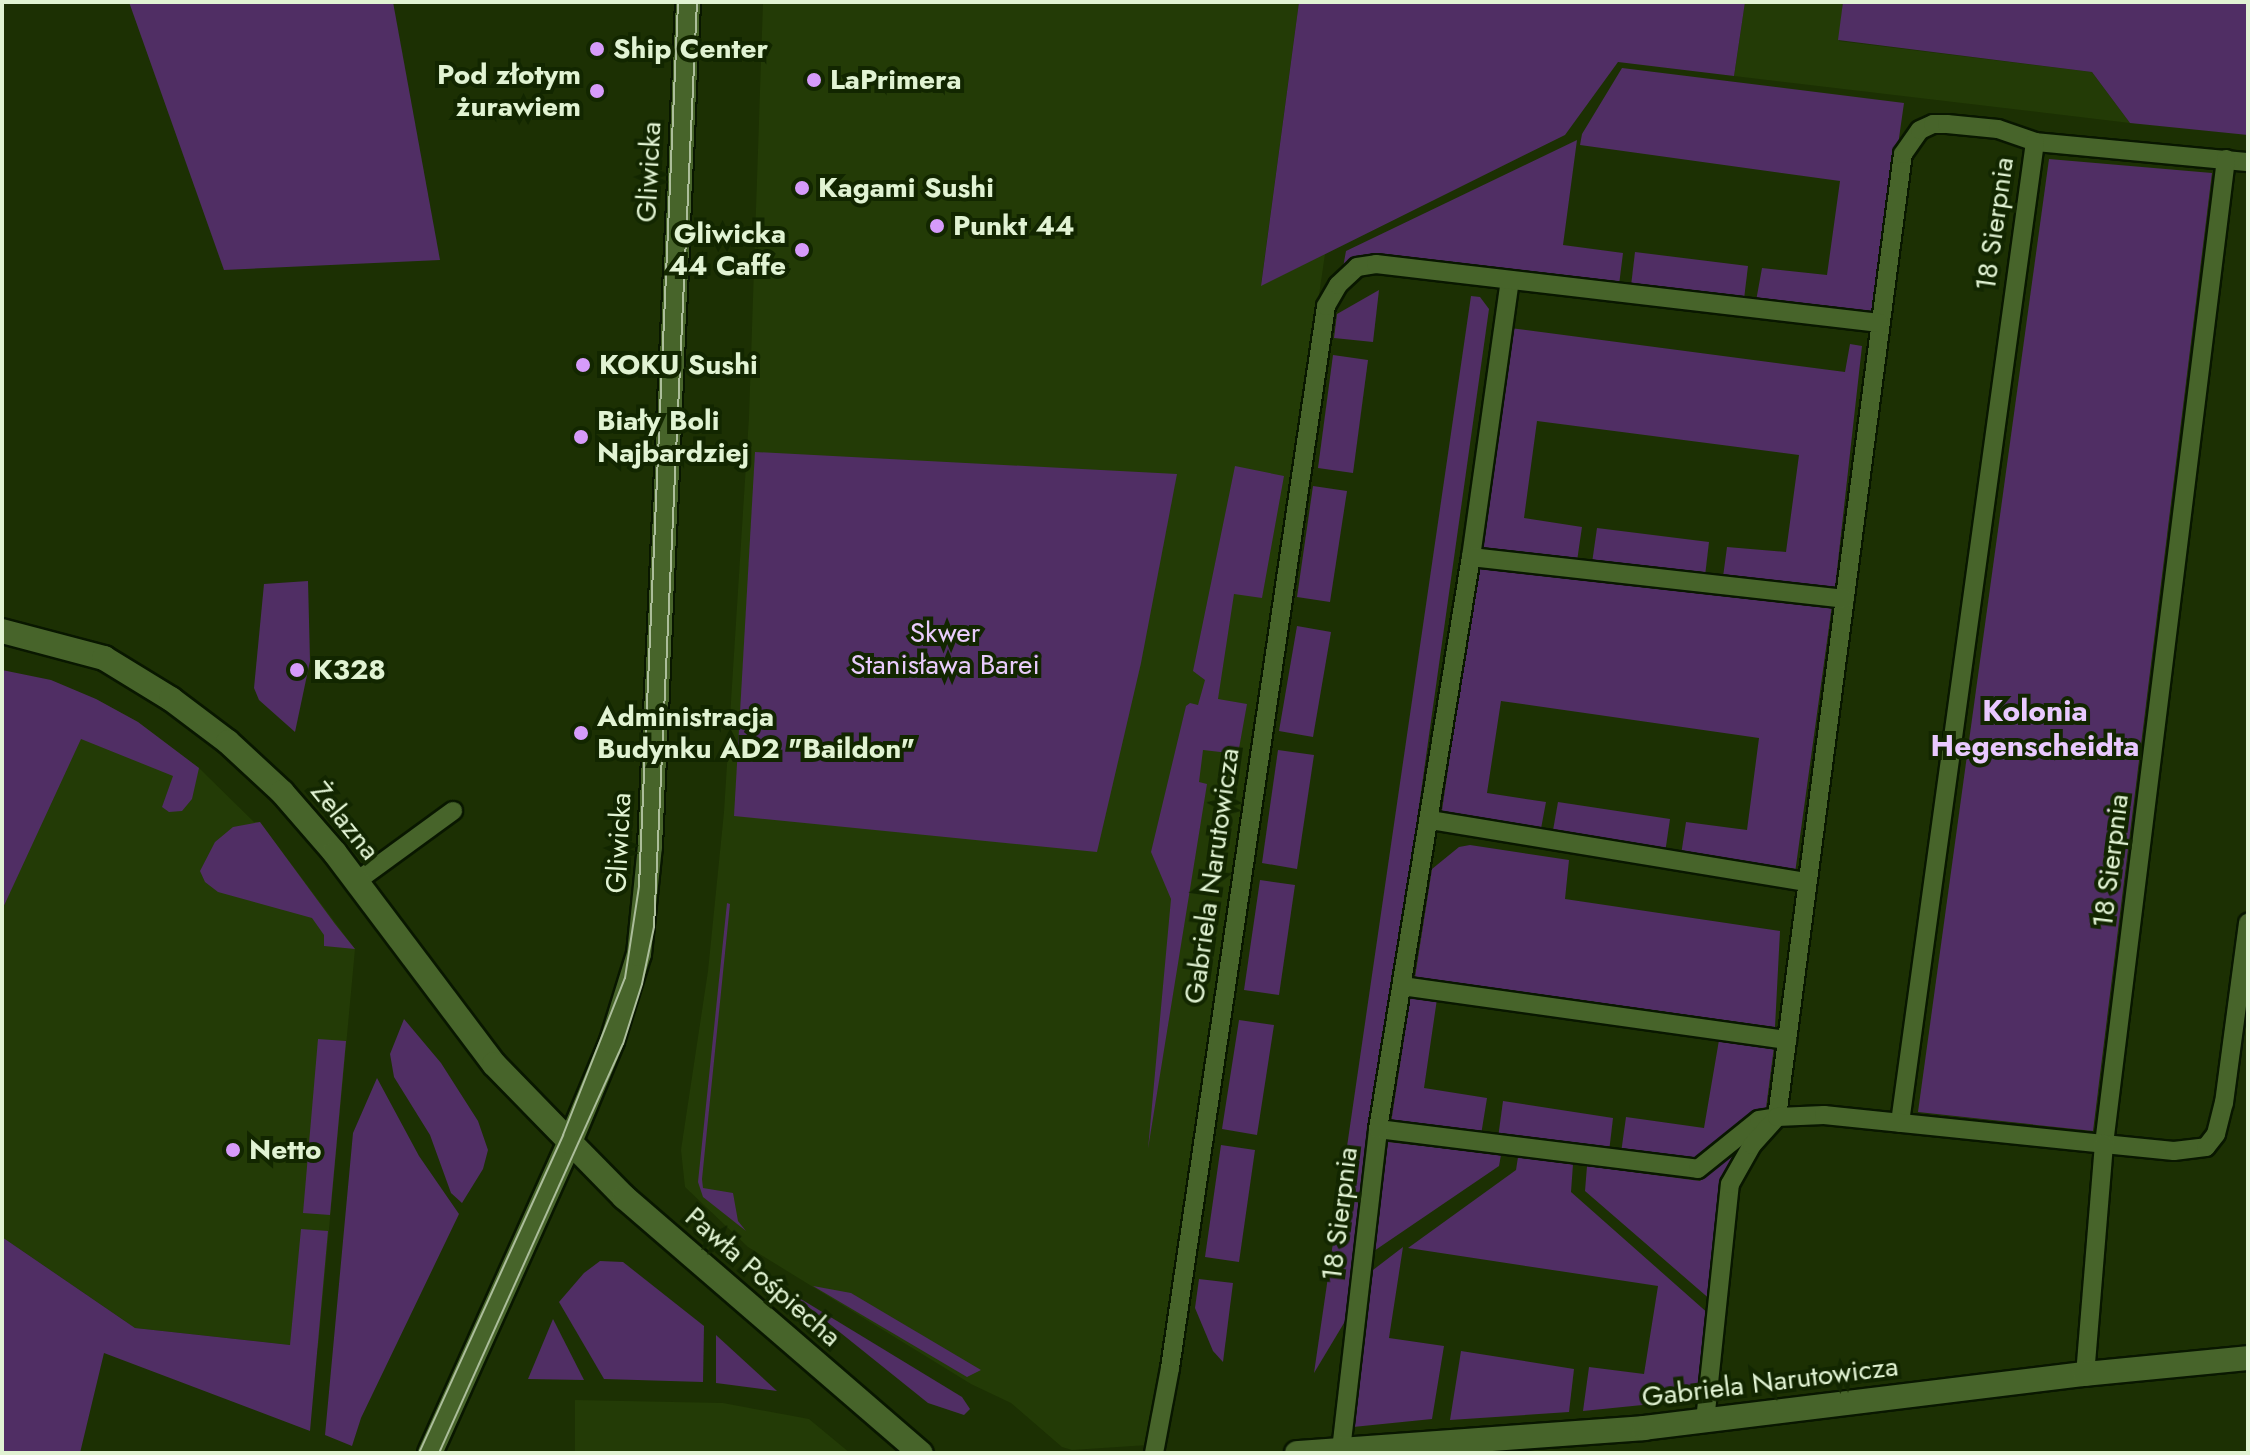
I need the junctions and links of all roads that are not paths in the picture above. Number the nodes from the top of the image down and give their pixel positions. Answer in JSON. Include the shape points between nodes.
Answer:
{"nodes":[{"id":1,"x":688,"y":2,"type":"edge"},
{"id":2,"x":2035,"y":142,"type":"junction"},
{"id":3,"x":2226,"y":159,"type":"junction"},
{"id":4,"x":2248,"y":162,"type":"edge"},
{"id":5,"x":1510,"y":281,"type":"junction"},
{"id":6,"x":1880,"y":323,"type":"junction"},
{"id":7,"x":1471,"y":557,"type":"junction"},
{"id":8,"x":1845,"y":599,"type":"junction"},
{"id":9,"x":2,"y":631,"type":"edge"},
{"id":10,"x":453,"y":811,"type":"dead end"},
{"id":11,"x":1431,"y":820,"type":"junction"},
{"id":12,"x":357,"y":881,"type":"junction"},
{"id":13,"x":1807,"y":882,"type":"junction"},
{"id":14,"x":2248,"y":923,"type":"edge"},
{"id":15,"x":1402,"y":986,"type":"junction"},
{"id":16,"x":1787,"y":1040,"type":"junction"},
{"id":17,"x":1777,"y":1117,"type":"junction"},
{"id":18,"x":1900,"y":1123,"type":"junction"},
{"id":19,"x":1378,"y":1129,"type":"junction"},
{"id":20,"x":570,"y":1142,"type":"junction"},
{"id":21,"x":2104,"y":1144,"type":"junction"},
{"id":22,"x":2248,"y":1358,"type":"edge"},
{"id":23,"x":2085,"y":1374,"type":"junction"},
{"id":24,"x":1705,"y":1421,"type":"junction"},
{"id":25,"x":1341,"y":1450,"type":"junction"},
{"id":26,"x":430,"y":1453,"type":"edge"},
{"id":27,"x":921,"y":1453,"type":"edge"},
{"id":28,"x":1154,"y":1453,"type":"edge"},
{"id":29,"x":1297,"y":1453,"type":"edge"}],
"edges":[{"from":1,"to":20,"type":"street","name":"Gliwicka","via":[[644,920],[621,1012]]},
{"from":2,"to":3,"type":"lane","name":"18 Sierpnia"},
{"from":2,"to":6,"type":"lane","name":"18 Sierpnia","via":[[1998,129],[1947,124],[1933,124],[1910,141],[1903,154]]},
{"from":2,"to":18,"type":"lane","name":"18 Sierpnia"},
{"from":3,"to":4,"type":"lane","name":"18 Sierpnia"},
{"from":3,"to":21,"type":"lane","name":"18 Sierpnia"},
{"from":5,"to":6,"type":"lane"},
{"from":5,"to":7,"type":"lane","name":"18 Sierpnia"},
{"from":5,"to":28,"type":"lane","name":"Gabriela Narutowicza","via":[[1376,264],[1357,267],[1326,306]]},
{"from":6,"to":8,"type":"lane","name":"18 Sierpnia"},
{"from":7,"to":8,"type":"lane"},
{"from":7,"to":11,"type":"lane","name":"18 Sierpnia"},
{"from":8,"to":13,"type":"lane","name":"18 Sierpnia"},
{"from":9,"to":12,"type":"street","name":"Żelazna","via":[[104,658],[171,699],[282,792]]},
{"from":10,"to":12,"type":"lane"},
{"from":11,"to":13,"type":"lane"},
{"from":11,"to":15,"type":"lane","name":"18 Sierpnia"},
{"from":12,"to":20,"type":"street","name":"Żelazna","via":[[494,1064]]},
{"from":13,"to":16,"type":"lane","name":"18 Sierpnia"},
{"from":14,"to":21,"type":"lane","via":[[2216,1134],[2206,1147],[2174,1151]]},
{"from":15,"to":16,"type":"lane"},
{"from":15,"to":19,"type":"lane","name":"18 Sierpnia"},
{"from":16,"to":17,"type":"lane","name":"18 Sierpnia"},
{"from":17,"to":18,"type":"lane","via":[[1824,1115]]},
{"from":17,"to":19,"type":"lane","via":[[1759,1120],[1698,1169]]},
{"from":17,"to":24,"type":"lane","via":[[1752,1145],[1730,1184]]},
{"from":18,"to":21,"type":"lane"},
{"from":19,"to":25,"type":"lane","name":"18 Sierpnia"},
{"from":20,"to":26,"type":"street","name":"Gliwicka"},
{"from":20,"to":27,"type":"street","name":"Pawła Pośpiecha","via":[[624,1197]]},
{"from":21,"to":23,"type":"lane","name":"18 Sierpnia"},
{"from":22,"to":23,"type":"street","name":"Gabriela Narutowicza"},
{"from":23,"to":24,"type":"street","name":"Gabriela Narutowicza"},
{"from":24,"to":25,"type":"street","name":"Gabriela Narutowicza"},
{"from":25,"to":29,"type":"street","name":"Gabriela Narutowicza"}]}
